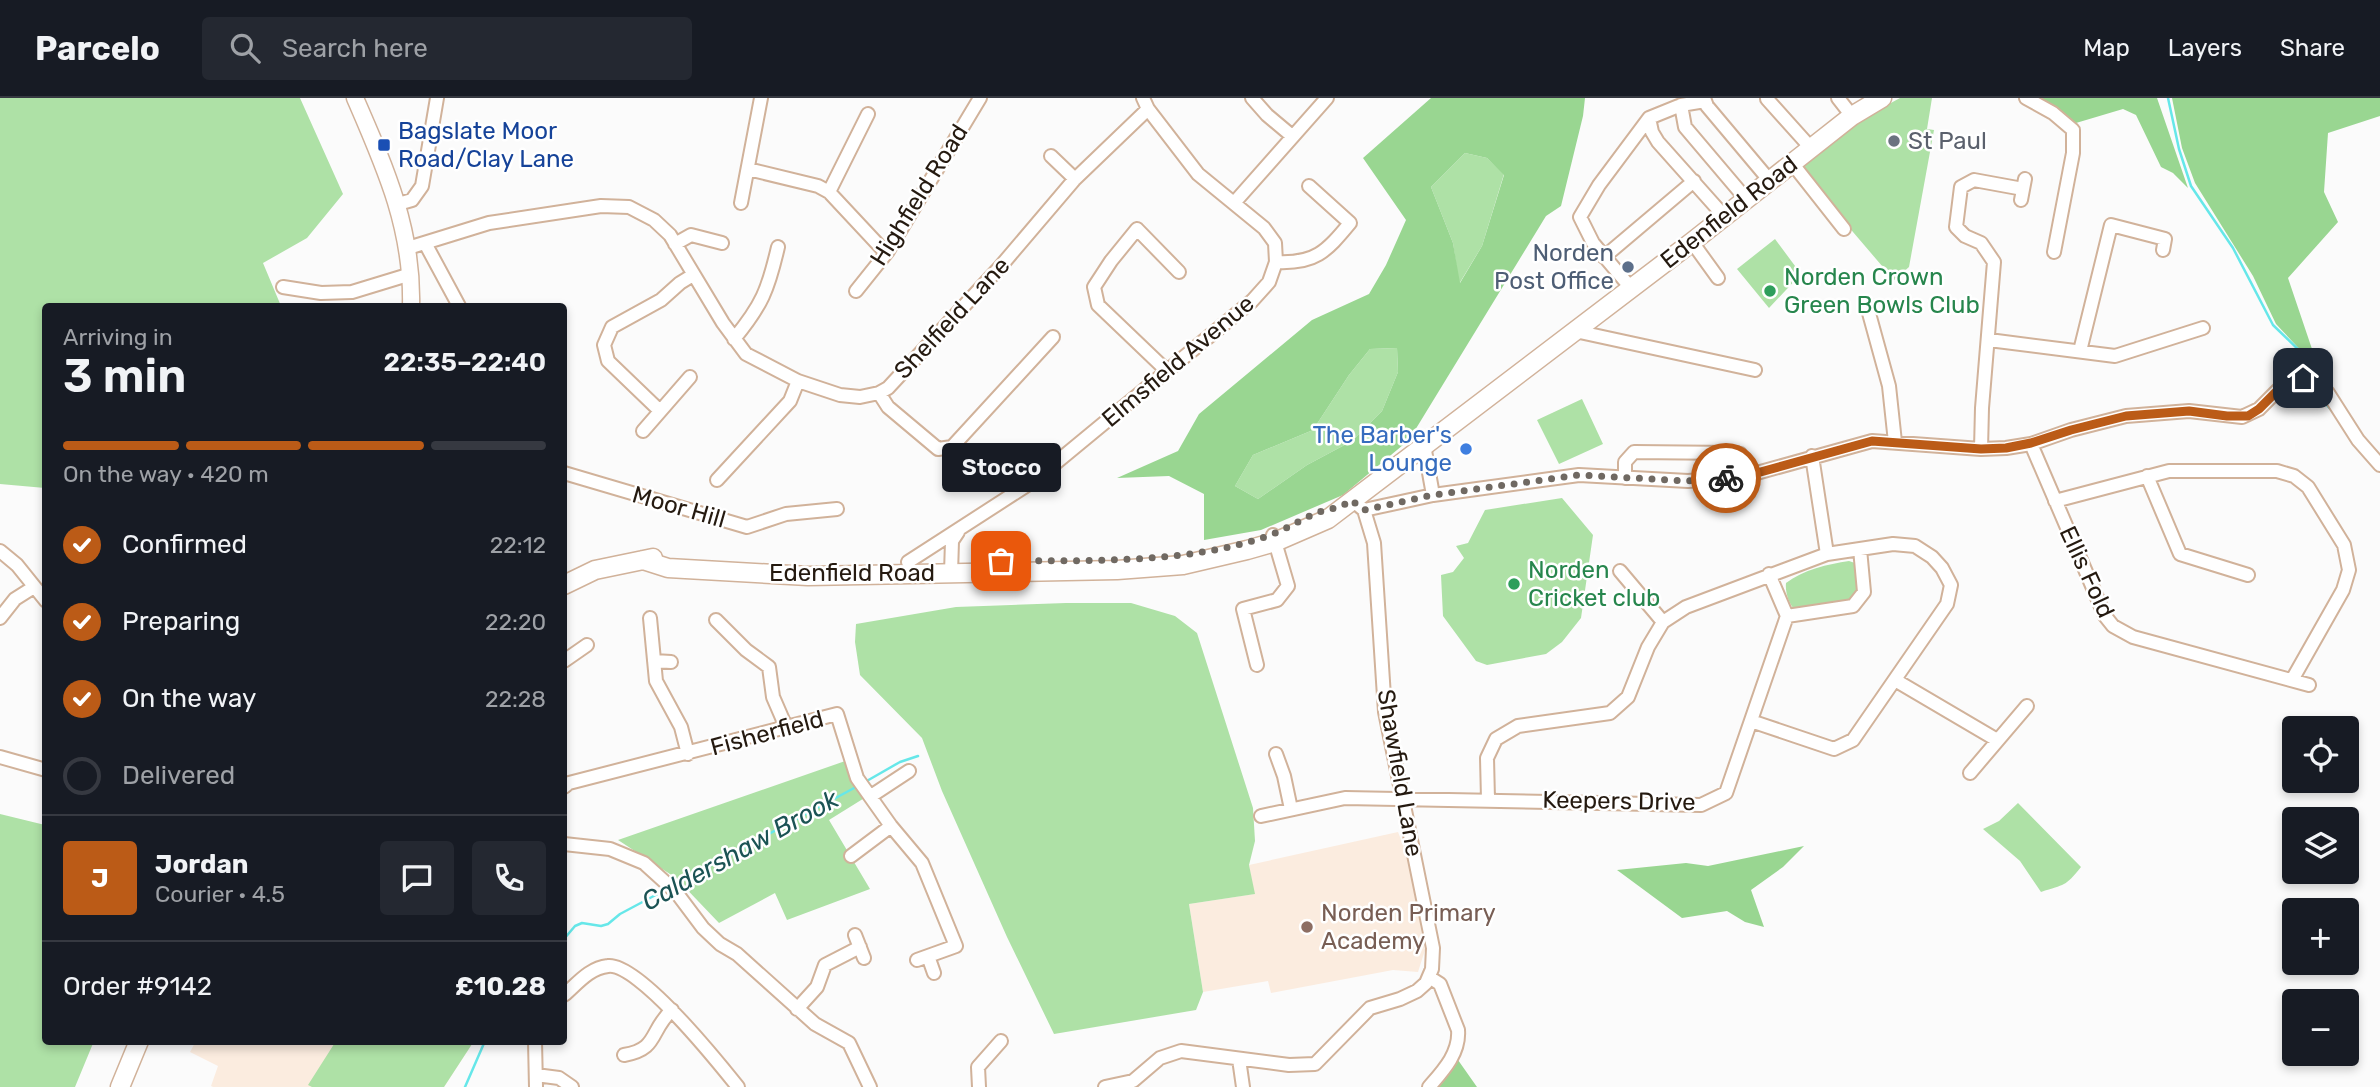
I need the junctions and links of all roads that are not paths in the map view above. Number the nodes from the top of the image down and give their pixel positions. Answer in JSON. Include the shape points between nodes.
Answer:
{"nodes":[{"id":1,"x":355,"y":98,"type":"edge"},
{"id":2,"x":437,"y":98,"type":"edge"},
{"id":3,"x":761,"y":98,"type":"edge"},
{"id":4,"x":980,"y":98,"type":"edge"},
{"id":5,"x":1252,"y":98,"type":"edge"},
{"id":6,"x":1327,"y":98,"type":"edge"},
{"id":7,"x":1838,"y":98,"type":"edge"},
{"id":8,"x":1882,"y":98,"type":"edge"},
{"id":9,"x":2025,"y":98,"type":"edge"},
{"id":10,"x":1767,"y":99,"type":"edge"},
{"id":11,"x":1705,"y":102,"type":"edge"},
{"id":12,"x":1146,"y":104,"type":"edge"},
{"id":13,"x":1681,"y":105,"type":"junction"},
{"id":14,"x":868,"y":114,"type":"dead end"},
{"id":15,"x":1852,"y":116,"type":"junction"},
{"id":16,"x":1649,"y":118,"type":"junction"},
{"id":17,"x":1292,"y":136,"type":"junction"},
{"id":18,"x":1811,"y":148,"type":"junction"},
{"id":19,"x":1051,"y":156,"type":"dead end"},
{"id":20,"x":1792,"y":163,"type":"junction"},
{"id":21,"x":748,"y":169,"type":"junction"},
{"id":22,"x":1075,"y":179,"type":"junction"},
{"id":23,"x":1694,"y":181,"type":"junction"},
{"id":24,"x":1770,"y":181,"type":"junction"},
{"id":25,"x":1308,"y":186,"type":"dead end"},
{"id":26,"x":2023,"y":189,"type":"dead end"},
{"id":27,"x":829,"y":192,"type":"junction"},
{"id":28,"x":1746,"y":199,"type":"junction"},
{"id":29,"x":741,"y":203,"type":"dead end"},
{"id":30,"x":1234,"y":203,"type":"junction"},
{"id":31,"x":398,"y":204,"type":"junction"},
{"id":32,"x":2115,"y":211,"type":"dead end"},
{"id":33,"x":1724,"y":216,"type":"junction"},
{"id":34,"x":2111,"y":225,"type":"junction"},
{"id":35,"x":1844,"y":229,"type":"dead end"},
{"id":36,"x":1692,"y":242,"type":"junction"},
{"id":37,"x":425,"y":243,"type":"junction"},
{"id":38,"x":722,"y":243,"type":"dead end"},
{"id":39,"x":675,"y":244,"type":"junction"},
{"id":40,"x":778,"y":247,"type":"dead end"},
{"id":41,"x":408,"y":248,"type":"junction"},
{"id":42,"x":2163,"y":250,"type":"dead end"},
{"id":43,"x":2054,"y":252,"type":"dead end"},
{"id":44,"x":886,"y":253,"type":"junction"},
{"id":45,"x":1604,"y":257,"type":"junction"},
{"id":46,"x":1276,"y":262,"type":"junction"},
{"id":47,"x":1179,"y":272,"type":"dead end"},
{"id":48,"x":411,"y":274,"type":"junction"},
{"id":49,"x":692,"y":275,"type":"junction"},
{"id":50,"x":1718,"y":278,"type":"dead end"},
{"id":51,"x":283,"y":288,"type":"dead end"},
{"id":52,"x":1630,"y":288,"type":"junction"},
{"id":53,"x":856,"y":291,"type":"dead end"},
{"id":54,"x":411,"y":303,"type":"edge"},
{"id":55,"x":457,"y":303,"type":"edge"},
{"id":56,"x":1867,"y":306,"type":"dead end"},
{"id":57,"x":2203,"y":329,"type":"dead end"},
{"id":58,"x":1575,"y":331,"type":"junction"},
{"id":59,"x":1053,"y":337,"type":"dead end"},
{"id":60,"x":734,"y":339,"type":"junction"},
{"id":61,"x":1989,"y":340,"type":"junction"},
{"id":62,"x":2080,"y":351,"type":"junction"},
{"id":63,"x":1755,"y":370,"type":"dead end"},
{"id":64,"x":1167,"y":371,"type":"junction"},
{"id":65,"x":690,"y":377,"type":"dead end"},
{"id":66,"x":797,"y":381,"type":"junction"},
{"id":67,"x":879,"y":393,"type":"junction"},
{"id":68,"x":659,"y":410,"type":"junction"},
{"id":69,"x":643,"y":432,"type":"dead end"},
{"id":70,"x":1895,"y":442,"type":"junction"},
{"id":71,"x":2031,"y":443,"type":"junction"},
{"id":72,"x":1424,"y":445,"type":"junction"},
{"id":73,"x":1981,"y":449,"type":"junction"},
{"id":74,"x":1812,"y":456,"type":"junction"},
{"id":75,"x":1741,"y":461,"type":"dead end"},
{"id":76,"x":2380,"y":465,"type":"edge"},
{"id":77,"x":567,"y":475,"type":"edge"},
{"id":78,"x":2147,"y":476,"type":"junction"},
{"id":79,"x":1625,"y":478,"type":"junction"},
{"id":80,"x":718,"y":480,"type":"dead end"},
{"id":81,"x":1433,"y":495,"type":"junction"},
{"id":82,"x":2054,"y":501,"type":"junction"},
{"id":83,"x":1353,"y":505,"type":"junction"},
{"id":84,"x":837,"y":509,"type":"dead end"},
{"id":85,"x":960,"y":528,"type":"junction"},
{"id":86,"x":1274,"y":538,"type":"junction"},
{"id":87,"x":1860,"y":549,"type":"junction"},
{"id":88,"x":0,"y":551,"type":"edge"},
{"id":89,"x":1827,"y":554,"type":"junction"},
{"id":90,"x":908,"y":562,"type":"junction"},
{"id":91,"x":758,"y":567,"type":"junction"},
{"id":92,"x":951,"y":567,"type":"junction"},
{"id":93,"x":2242,"y":570,"type":"dead end"},
{"id":94,"x":1620,"y":571,"type":"dead end"},
{"id":95,"x":1769,"y":574,"type":"junction"},
{"id":96,"x":567,"y":584,"type":"edge"},
{"id":97,"x":34,"y":587,"type":"junction"},
{"id":98,"x":42,"y":596,"type":"edge"},
{"id":99,"x":1787,"y":615,"type":"junction"},
{"id":100,"x":0,"y":618,"type":"edge"},
{"id":101,"x":650,"y":618,"type":"dead end"},
{"id":102,"x":716,"y":620,"type":"dead end"},
{"id":103,"x":1663,"y":622,"type":"junction"},
{"id":104,"x":587,"y":645,"type":"dead end"},
{"id":105,"x":567,"y":659,"type":"edge"},
{"id":106,"x":654,"y":661,"type":"junction"},
{"id":107,"x":671,"y":662,"type":"dead end"},
{"id":108,"x":1257,"y":665,"type":"dead end"},
{"id":109,"x":1895,"y":680,"type":"junction"},
{"id":110,"x":2292,"y":680,"type":"junction"},
{"id":111,"x":2309,"y":685,"type":"dead end"},
{"id":112,"x":2027,"y":706,"type":"dead end"},
{"id":113,"x":1751,"y":721,"type":"junction"},
{"id":114,"x":786,"y":727,"type":"junction"},
{"id":115,"x":1997,"y":740,"type":"junction"},
{"id":116,"x":688,"y":754,"type":"junction"},
{"id":117,"x":1276,"y":754,"type":"dead end"},
{"id":118,"x":0,"y":757,"type":"edge"},
{"id":119,"x":42,"y":769,"type":"edge"},
{"id":120,"x":1970,"y":774,"type":"dead end"},
{"id":121,"x":904,"y":778,"type":"dead end"},
{"id":122,"x":567,"y":785,"type":"edge"},
{"id":123,"x":869,"y":793,"type":"junction"},
{"id":124,"x":1403,"y":798,"type":"junction"},
{"id":125,"x":1488,"y":799,"type":"junction"},
{"id":126,"x":1291,"y":809,"type":"junction"},
{"id":127,"x":1261,"y":816,"type":"dead end"},
{"id":128,"x":891,"y":826,"type":"junction"},
{"id":129,"x":567,"y":844,"type":"edge"},
{"id":130,"x":851,"y":856,"type":"dead end"},
{"id":131,"x":860,"y":947,"type":"dead end"},
{"id":132,"x":934,"y":973,"type":"dead end"},
{"id":133,"x":1431,"y":973,"type":"junction"},
{"id":134,"x":567,"y":992,"type":"edge"},
{"id":135,"x":797,"y":1009,"type":"junction"},
{"id":136,"x":672,"y":1010,"type":"junction"},
{"id":137,"x":1001,"y":1041,"type":"dead end"},
{"id":138,"x":137,"y":1045,"type":"edge"},
{"id":139,"x":535,"y":1045,"type":"edge"},
{"id":140,"x":624,"y":1055,"type":"dead end"},
{"id":141,"x":1239,"y":1059,"type":"junction"},
{"id":142,"x":536,"y":1081,"type":"edge"},
{"id":143,"x":120,"y":1087,"type":"edge"},
{"id":144,"x":572,"y":1087,"type":"edge"},
{"id":145,"x":738,"y":1087,"type":"edge"},
{"id":146,"x":870,"y":1087,"type":"edge"},
{"id":147,"x":979,"y":1087,"type":"edge"},
{"id":148,"x":1105,"y":1087,"type":"edge"},
{"id":149,"x":1243,"y":1087,"type":"edge"},
{"id":150,"x":1429,"y":1087,"type":"edge"}],
"edges":[{"from":1,"to":31,"type":"street"},
{"from":2,"to":31,"type":"street","via":[[422,186],[412,200]]},
{"from":3,"to":21,"type":"street"},
{"from":4,"to":44,"type":"street","name":"Highfield Road"},
{"from":5,"to":17,"type":"street"},
{"from":6,"to":17,"type":"street"},
{"from":7,"to":15,"type":"street"},
{"from":8,"to":15,"type":"main road","name":"Edenfield Road"},
{"from":9,"to":43,"type":"street","via":[[2073,130],[2073,153]]},
{"from":10,"to":18,"type":"street"},
{"from":11,"to":13,"type":"street"},
{"from":11,"to":24,"type":"street"},
{"from":12,"to":22,"type":"street","name":"Shelfield Lane"},
{"from":12,"to":30,"type":"street","via":[[1198,174]]},
{"from":13,"to":16,"type":"street"},
{"from":13,"to":28,"type":"street","via":[[1685,127]]},
{"from":14,"to":27,"type":"street"},
{"from":15,"to":18,"type":"main road","name":"Edenfield Road"},
{"from":16,"to":23,"type":"street","via":[[1658,142]]},
{"from":16,"to":45,"type":"street","via":[[1580,217]]},
{"from":17,"to":30,"type":"street"},
{"from":18,"to":20,"type":"main road","name":"Edenfield Road"},
{"from":19,"to":22,"type":"street"},
{"from":20,"to":24,"type":"main road","name":"Edenfield Road"},
{"from":20,"to":35,"type":"street"},
{"from":21,"to":27,"type":"street"},
{"from":21,"to":29,"type":"street"},
{"from":22,"to":67,"type":"street","name":"Shelfield Lane","via":[[1000,267]]},
{"from":23,"to":33,"type":"street"},
{"from":23,"to":45,"type":"street"},
{"from":24,"to":28,"type":"main road","name":"Edenfield Road"},
{"from":25,"to":46,"type":"street","via":[[1350,223],[1330,247],[1312,259]]},
{"from":26,"to":61,"type":"street","via":[[1974,180],[1961,187],[1956,227],[1981,243],[1994,262]]},
{"from":27,"to":44,"type":"street"},
{"from":28,"to":33,"type":"main road","name":"Edenfield Road"},
{"from":30,"to":46,"type":"street","via":[[1275,243]]},
{"from":31,"to":41,"type":"street"},
{"from":32,"to":34,"type":"street"},
{"from":33,"to":36,"type":"main road","name":"Edenfield Road"},
{"from":34,"to":42,"type":"street","via":[[2165,239]]},
{"from":34,"to":62,"type":"street"},
{"from":36,"to":50,"type":"street"},
{"from":36,"to":52,"type":"main road","name":"Edenfield Road"},
{"from":37,"to":39,"type":"street","name":"Shelfield Lane","via":[[489,223],[601,206],[629,207],[654,220]]},
{"from":37,"to":41,"type":"street","name":"Shelfield Lane"},
{"from":37,"to":55,"type":"street"},
{"from":38,"to":39,"type":"street","via":[[691,235]]},
{"from":39,"to":49,"type":"street","name":"Shelfield Lane"},
{"from":40,"to":60,"type":"street","via":[[757,311]]},
{"from":41,"to":48,"type":"street"},
{"from":44,"to":53,"type":"street","name":"Highfield Road"},
{"from":45,"to":52,"type":"street"},
{"from":46,"to":64,"type":"street","name":"Elmsfield Avenue","via":[[1269,282],[1252,302]]},
{"from":47,"to":64,"type":"street","via":[[1137,229],[1094,287],[1098,305]]},
{"from":48,"to":51,"type":"street","via":[[352,292]]},
{"from":48,"to":54,"type":"street"},
{"from":49,"to":60,"type":"street","name":"Shelfield Lane"},
{"from":49,"to":68,"type":"street","via":[[661,300],[612,327],[604,345],[608,361]]},
{"from":52,"to":58,"type":"main road","name":"Edenfield Road"},
{"from":56,"to":70,"type":"street","via":[[1889,386]]},
{"from":57,"to":62,"type":"street","via":[[2115,356]]},
{"from":58,"to":63,"type":"street"},
{"from":58,"to":72,"type":"main road","name":"Edenfield Road"},
{"from":59,"to":67,"type":"street","via":[[952,447],[938,449],[888,407]]},
{"from":60,"to":66,"type":"street","name":"Shelfield Lane","via":[[747,354]]},
{"from":61,"to":62,"type":"street"},
{"from":61,"to":73,"type":"street"},
{"from":64,"to":85,"type":"street","name":"Elmsfield Avenue","via":[[1035,480]]},
{"from":65,"to":68,"type":"street"},
{"from":66,"to":67,"type":"street","name":"Shelfield Lane","via":[[840,395]]},
{"from":66,"to":80,"type":"street","via":[[790,401]]},
{"from":68,"to":69,"type":"street"},
{"from":70,"to":73,"type":"street"},
{"from":70,"to":74,"type":"street","via":[[1872,441]]},
{"from":71,"to":73,"type":"street"},
{"from":71,"to":76,"type":"street","via":[[2126,416],[2189,411],[2248,416],[2287,381],[2303,378],[2317,381],[2328,393]]},
{"from":71,"to":82,"type":"street","name":"Ellis Fold"},
{"from":72,"to":81,"type":"street"},
{"from":72,"to":83,"type":"main road","name":"Edenfield Road"},
{"from":74,"to":79,"type":"street","via":[[1746,476],[1688,481]]},
{"from":74,"to":89,"type":"street"},
{"from":75,"to":79,"type":"street","via":[[1740,454],[1734,453],[1634,452],[1625,462]]},
{"from":77,"to":84,"type":"street","name":"Moor Hill","via":[[747,527],[786,513]]},
{"from":78,"to":82,"type":"street"},
{"from":78,"to":93,"type":"street","via":[[2179,554]]},
{"from":78,"to":110,"type":"street","via":[[2195,470],[2277,471],[2308,487],[2344,545],[2349,570],[2343,590]]},
{"from":79,"to":81,"type":"street","via":[[1579,475]]},
{"from":81,"to":83,"type":"street"},
{"from":82,"to":110,"type":"street","name":"Ellis Fold","via":[[2113,626],[2133,637]]},
{"from":83,"to":86,"type":"main road","name":"Edenfield Road","via":[[1320,512]]},
{"from":83,"to":124,"type":"street","name":"Shawfield Lane","via":[[1374,544],[1385,712]]},
{"from":85,"to":90,"type":"street","name":"Elmsfield Avenue"},
{"from":85,"to":92,"type":"street","via":[[952,541]]},
{"from":86,"to":92,"type":"main road","name":"Edenfield Road","via":[[1184,555]]},
{"from":86,"to":108,"type":"street","via":[[1288,586],[1277,600],[1243,609]]},
{"from":87,"to":89,"type":"street"},
{"from":87,"to":99,"type":"street","via":[[1864,592],[1853,606]]},
{"from":87,"to":109,"type":"street","via":[[1915,546],[1932,557],[1951,584],[1947,604]]},
{"from":88,"to":97,"type":"street"},
{"from":89,"to":95,"type":"street"},
{"from":90,"to":91,"type":"main road","name":"Edenfield Road"},
{"from":90,"to":92,"type":"main road","name":"Edenfield Road"},
{"from":91,"to":92,"type":"main road","name":"Edenfield Road","via":[[808,576]]},
{"from":91,"to":96,"type":"main road","name":"Edenfield Road","via":[[668,568],[643,560],[595,570]]},
{"from":94,"to":103,"type":"street"},
{"from":95,"to":99,"type":"street"},
{"from":95,"to":103,"type":"street","via":[[1686,607]]},
{"from":97,"to":98,"type":"street"},
{"from":97,"to":100,"type":"street","via":[[15,599]]},
{"from":99,"to":113,"type":"street","name":"Keepers Drive"},
{"from":101,"to":106,"type":"street"},
{"from":102,"to":114,"type":"street","via":[[769,667],[773,697]]},
{"from":103,"to":125,"type":"street","via":[[1628,697],[1610,713],[1518,726],[1496,739],[1488,758]]},
{"from":104,"to":105,"type":"street"},
{"from":106,"to":107,"type":"street"},
{"from":106,"to":116,"type":"street","via":[[656,681],[681,727]]},
{"from":109,"to":113,"type":"street","via":[[1853,740],[1834,749]]},
{"from":109,"to":115,"type":"street"},
{"from":110,"to":111,"type":"street","name":"Ellis Fold"},
{"from":112,"to":115,"type":"street"},
{"from":113,"to":125,"type":"street","name":"Keepers Drive","via":[[1726,793],[1701,805]]},
{"from":114,"to":116,"type":"street","name":"Fisherfield"},
{"from":114,"to":123,"type":"street","name":"Fisherfield","via":[[837,713],[857,778]]},
{"from":115,"to":120,"type":"street"},
{"from":116,"to":122,"type":"street","name":"Fisherfield"},
{"from":117,"to":126,"type":"street"},
{"from":118,"to":119,"type":"street"},
{"from":121,"to":123,"type":"street"},
{"from":123,"to":128,"type":"street","name":"Fisherfield"},
{"from":124,"to":125,"type":"street","name":"Keepers Drive"},
{"from":124,"to":126,"type":"street","name":"Keepers Drive","via":[[1345,798]]},
{"from":124,"to":133,"type":"street","name":"Shawfield Lane","via":[[1433,948]]},
{"from":126,"to":127,"type":"street","name":"Keepers Drive"},
{"from":128,"to":130,"type":"street"},
{"from":128,"to":132,"type":"street","name":"Fisherfield","via":[[922,863],[961,942],[922,958]]},
{"from":129,"to":135,"type":"street","via":[[610,849],[644,863],[676,892],[704,929]]},
{"from":131,"to":135,"type":"street","via":[[825,965],[817,987]]},
{"from":133,"to":141,"type":"street","via":[[1417,991],[1370,1008],[1315,1064]]},
{"from":133,"to":150,"type":"street","via":[[1440,984],[1459,1036],[1451,1058]]},
{"from":134,"to":136,"type":"street","via":[[593,969],[611,965],[631,973]]},
{"from":135,"to":146,"type":"street","via":[[849,1043]]},
{"from":136,"to":140,"type":"street","via":[[649,1046]]},
{"from":136,"to":145,"type":"street"},
{"from":137,"to":147,"type":"street","via":[[978,1067]]},
{"from":138,"to":143,"type":"main road"},
{"from":139,"to":142,"type":"street"},
{"from":141,"to":148,"type":"street","via":[[1181,1051],[1160,1058],[1133,1081]]},
{"from":141,"to":149,"type":"street"},
{"from":142,"to":144,"type":"street","via":[[559,1078]]}]}
